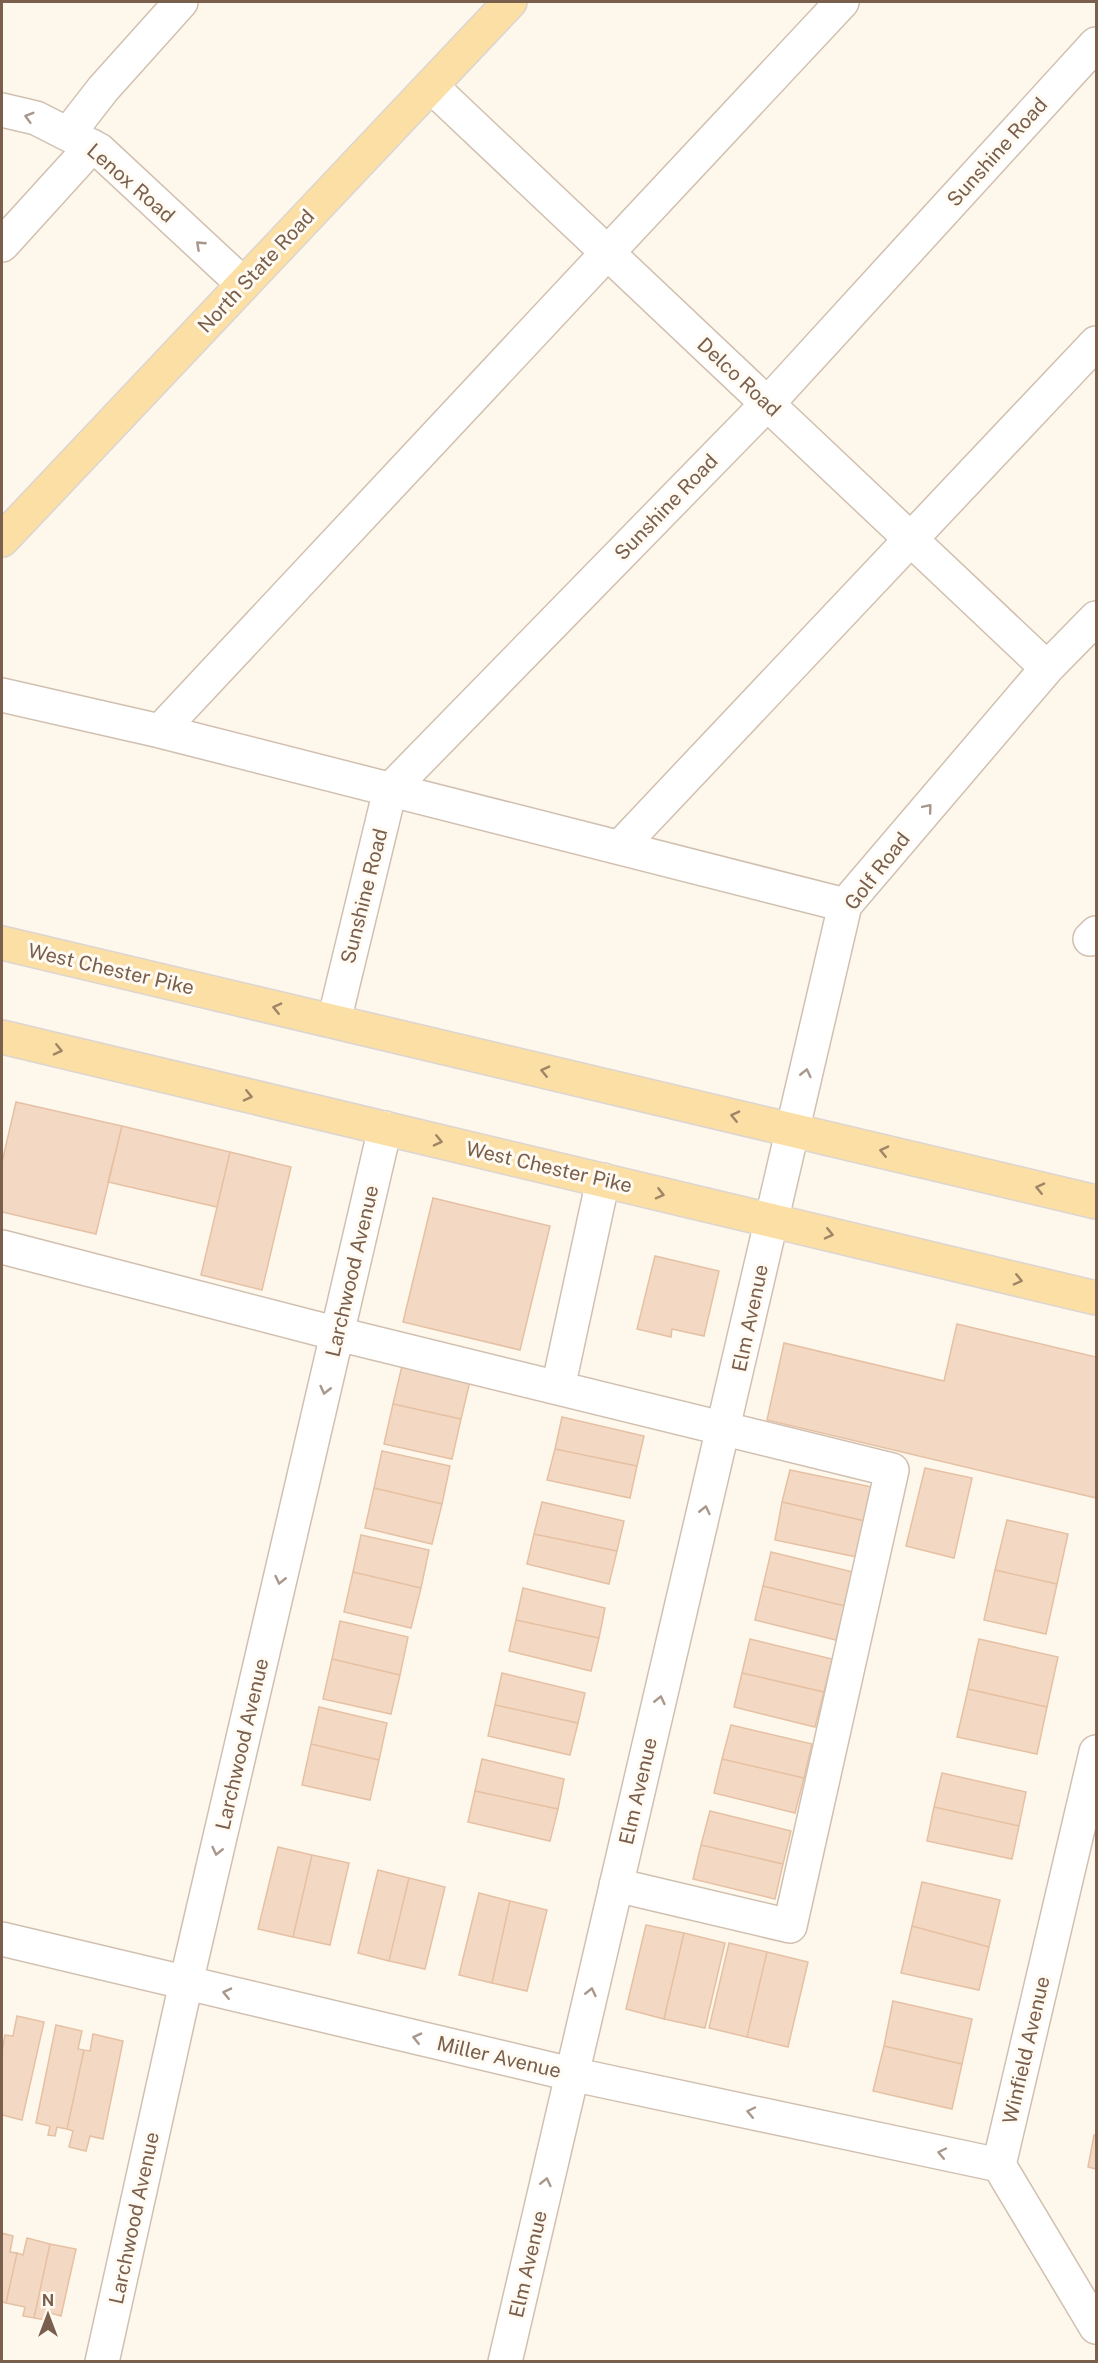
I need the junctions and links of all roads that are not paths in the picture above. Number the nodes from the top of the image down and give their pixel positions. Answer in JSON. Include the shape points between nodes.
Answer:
{"nodes":[{"id":1,"x":181,"y":2,"type":"edge"},
{"id":2,"x":510,"y":2,"type":"edge"},
{"id":3,"x":842,"y":2,"type":"edge"},
{"id":4,"x":1096,"y":44,"type":"edge"},
{"id":5,"x":431,"y":86,"type":"junction"},
{"id":6,"x":2,"y":110,"type":"edge"},
{"id":7,"x":80,"y":140,"type":"junction"},
{"id":8,"x":2,"y":245,"type":"edge"},
{"id":9,"x":607,"y":252,"type":"junction"},
{"id":10,"x":243,"y":284,"type":"junction"},
{"id":11,"x":1096,"y":344,"type":"edge"},
{"id":12,"x":768,"y":403,"type":"junction"},
{"id":13,"x":2,"y":540,"type":"edge"},
{"id":14,"x":912,"y":540,"type":"junction"},
{"id":15,"x":1096,"y":618,"type":"edge"},
{"id":16,"x":1047,"y":668,"type":"junction"},
{"id":17,"x":2,"y":694,"type":"edge"},
{"id":18,"x":160,"y":731,"type":"junction"},
{"id":19,"x":390,"y":790,"type":"junction"},
{"id":20,"x":620,"y":847,"type":"junction"},
{"id":21,"x":845,"y":905,"type":"junction"},
{"id":22,"x":2,"y":943,"type":"edge"},
{"id":23,"x":334,"y":1022,"type":"junction"},
{"id":24,"x":2,"y":1037,"type":"edge"},
{"id":25,"x":385,"y":1128,"type":"junction"},
{"id":26,"x":792,"y":1130,"type":"junction"},
{"id":27,"x":603,"y":1180,"type":"junction"},
{"id":28,"x":1096,"y":1202,"type":"edge"},
{"id":29,"x":772,"y":1221,"type":"junction"},
{"id":30,"x":2,"y":1247,"type":"edge"},
{"id":31,"x":1096,"y":1298,"type":"edge"},
{"id":32,"x":338,"y":1334,"type":"junction"},
{"id":33,"x":558,"y":1388,"type":"junction"},
{"id":34,"x":725,"y":1428,"type":"junction"},
{"id":35,"x":1096,"y":1752,"type":"edge"},
{"id":36,"x":616,"y":1885,"type":"junction"},
{"id":37,"x":2,"y":1939,"type":"edge"},
{"id":38,"x":186,"y":1983,"type":"junction"},
{"id":39,"x":571,"y":2074,"type":"junction"},
{"id":40,"x":999,"y":2165,"type":"junction"},
{"id":41,"x":1096,"y":2327,"type":"edge"},
{"id":42,"x":102,"y":2361,"type":"edge"},
{"id":43,"x":506,"y":2361,"type":"edge"}],
"edges":[{"from":1,"to":7,"type":"street","via":[[103,89]]},
{"from":2,"to":5,"type":"main road","name":"North State Road"},
{"from":3,"to":9,"type":"street"},
{"from":4,"to":12,"type":"street","name":"Sunshine Road"},
{"from":5,"to":9,"type":"street","name":"Delco Road"},
{"from":5,"to":10,"type":"main road","name":"North State Road"},
{"from":7,"to":6,"type":"street","name":"Lenox Road","one_way":true,"via":[[36,118]]},
{"from":7,"to":8,"type":"street"},
{"from":10,"to":7,"type":"street","name":"Lenox Road","one_way":true},
{"from":9,"to":12,"type":"street","name":"Delco Road"},
{"from":9,"to":18,"type":"street"},
{"from":10,"to":13,"type":"main road","name":"North State Road"},
{"from":11,"to":14,"type":"street"},
{"from":12,"to":14,"type":"street","name":"Delco Road"},
{"from":12,"to":19,"type":"street","name":"Sunshine Road"},
{"from":14,"to":16,"type":"street","name":"Delco Road"},
{"from":14,"to":20,"type":"street"},
{"from":15,"to":16,"type":"street","name":"Golf Road"},
{"from":21,"to":16,"type":"street","name":"Golf Road","one_way":true},
{"from":17,"to":18,"type":"street"},
{"from":18,"to":19,"type":"street"},
{"from":19,"to":20,"type":"street"},
{"from":19,"to":23,"type":"street","name":"Sunshine Road"},
{"from":20,"to":21,"type":"street"},
{"from":26,"to":21,"type":"street","name":"Golf Road","one_way":true},
{"from":23,"to":22,"type":"main road","name":"West Chester Pike","one_way":true},
{"from":26,"to":23,"type":"main road","name":"West Chester Pike","one_way":true},
{"from":24,"to":25,"type":"main road","name":"West Chester Pike","one_way":true},
{"from":25,"to":27,"type":"main road","name":"West Chester Pike","one_way":true},
{"from":25,"to":32,"type":"street","name":"Larchwood Avenue"},
{"from":28,"to":26,"type":"main road","name":"West Chester Pike","one_way":true},
{"from":26,"to":29,"type":"street","name":"Golf Road"},
{"from":27,"to":29,"type":"main road","name":"West Chester Pike","one_way":true},
{"from":27,"to":33,"type":"street"},
{"from":29,"to":31,"type":"main road","name":"West Chester Pike","one_way":true},
{"from":29,"to":34,"type":"street","name":"Elm Avenue"},
{"from":30,"to":32,"type":"street"},
{"from":32,"to":33,"type":"street"},
{"from":32,"to":38,"type":"street","name":"Larchwood Avenue","one_way":true},
{"from":33,"to":34,"type":"street"},
{"from":36,"to":34,"type":"street","name":"Elm Avenue","one_way":true},
{"from":34,"to":36,"type":"street","via":[[892,1470],[790,1926]]},
{"from":35,"to":40,"type":"street","name":"Winfield Avenue"},
{"from":39,"to":36,"type":"street","name":"Elm Avenue","one_way":true},
{"from":37,"to":38,"type":"street","name":"Miller Avenue"},
{"from":39,"to":38,"type":"street","name":"Miller Avenue","one_way":true},
{"from":38,"to":42,"type":"street","name":"Larchwood Avenue"},
{"from":40,"to":39,"type":"street","name":"Miller Avenue","one_way":true},
{"from":43,"to":39,"type":"street","name":"Elm Avenue","one_way":true},
{"from":40,"to":41,"type":"street"}]}
